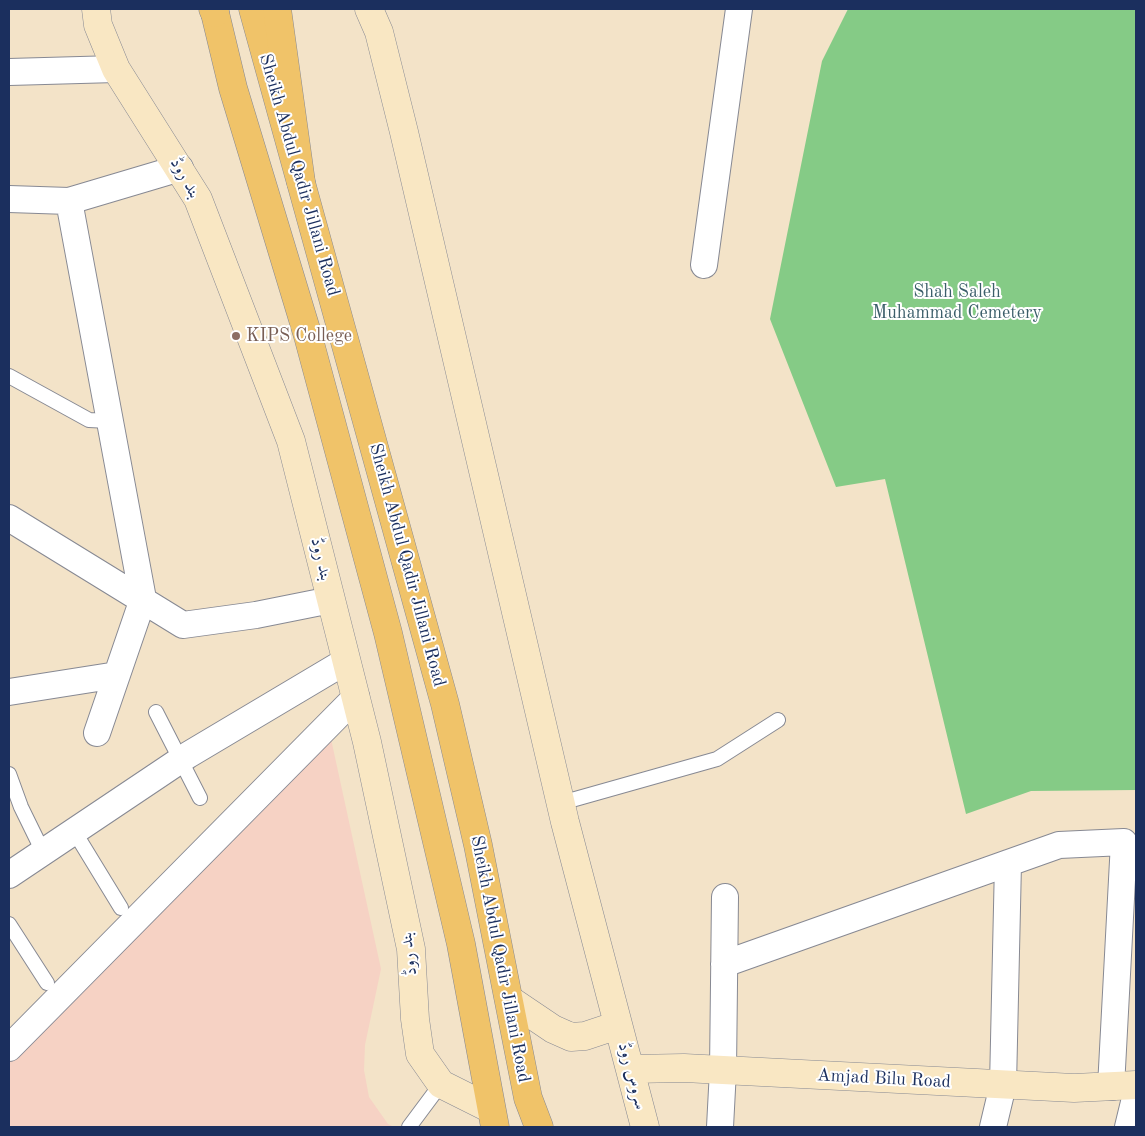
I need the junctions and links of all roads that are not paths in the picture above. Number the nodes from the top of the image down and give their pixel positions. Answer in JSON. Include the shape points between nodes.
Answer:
{"nodes":[{"id":1,"x":96,"y":9,"type":"edge"},
{"id":2,"x":253,"y":9,"type":"edge"},
{"id":3,"x":277,"y":9,"type":"edge"},
{"id":4,"x":369,"y":9,"type":"edge"},
{"id":5,"x":739,"y":9,"type":"edge"},
{"id":6,"x":214,"y":10,"type":"edge"},
{"id":7,"x":116,"y":69,"type":"junction"},
{"id":8,"x":9,"y":72,"type":"edge"},
{"id":9,"x":180,"y":168,"type":"junction"},
{"id":10,"x":302,"y":182,"type":"junction"},
{"id":11,"x":9,"y":199,"type":"edge"},
{"id":12,"x":68,"y":201,"type":"junction"},
{"id":13,"x":704,"y":265,"type":"dead end"},
{"id":14,"x":9,"y":376,"type":"edge"},
{"id":15,"x":110,"y":421,"type":"junction"},
{"id":16,"x":9,"y":518,"type":"edge"},
{"id":17,"x":143,"y":599,"type":"junction"},
{"id":18,"x":331,"y":600,"type":"junction"},
{"id":19,"x":346,"y":662,"type":"junction"},
{"id":20,"x":117,"y":675,"type":"junction"},
{"id":21,"x":9,"y":692,"type":"edge"},
{"id":22,"x":356,"y":698,"type":"junction"},
{"id":23,"x":156,"y":712,"type":"dead end"},
{"id":24,"x":778,"y":720,"type":"dead end"},
{"id":25,"x":97,"y":734,"type":"dead end"},
{"id":26,"x":180,"y":760,"type":"junction"},
{"id":27,"x":9,"y":774,"type":"edge"},
{"id":28,"x":200,"y":798,"type":"dead end"},
{"id":29,"x":561,"y":803,"type":"junction"},
{"id":30,"x":74,"y":831,"type":"junction"},
{"id":31,"x":1130,"y":842,"type":"edge"},
{"id":32,"x":43,"y":852,"type":"junction"},
{"id":33,"x":1008,"y":864,"type":"junction"},
{"id":34,"x":9,"y":875,"type":"edge"},
{"id":35,"x":725,"y":897,"type":"dead end"},
{"id":36,"x":120,"y":908,"type":"dead end"},
{"id":37,"x":9,"y":924,"type":"edge"},
{"id":38,"x":724,"y":964,"type":"junction"},
{"id":39,"x":47,"y":983,"type":"dead end"},
{"id":40,"x":510,"y":1000,"type":"junction"},
{"id":41,"x":618,"y":1025,"type":"junction"},
{"id":42,"x":9,"y":1048,"type":"edge"},
{"id":43,"x":631,"y":1068,"type":"junction"},
{"id":44,"x":723,"y":1070,"type":"junction"},
{"id":45,"x":440,"y":1084,"type":"junction"},
{"id":46,"x":1003,"y":1085,"type":"junction"},
{"id":47,"x":1123,"y":1086,"type":"edge"},
{"id":48,"x":1136,"y":1094,"type":"edge"},
{"id":49,"x":493,"y":1118,"type":"edge"},
{"id":50,"x":409,"y":1127,"type":"edge"},
{"id":51,"x":539,"y":1127,"type":"edge"},
{"id":52,"x":646,"y":1127,"type":"edge"},
{"id":53,"x":720,"y":1127,"type":"edge"},
{"id":54,"x":993,"y":1127,"type":"edge"},
{"id":55,"x":1128,"y":1127,"type":"edge"}],
"edges":[{"from":1,"to":7,"type":"main road","name":"بند روڈ","via":[[98,25]]},
{"from":2,"to":10,"type":"main road","name":"Sheikh Abdul Qadir Jillani Road"},
{"from":3,"to":10,"type":"main road"},
{"from":4,"to":29,"type":"main road","via":[[379,32],[411,160]]},
{"from":5,"to":13,"type":"street"},
{"from":6,"to":49,"type":"main road","name":"Sheikh Abdul Qadir Jillani Road","via":[[233,88],[308,336],[388,633],[461,944]]},
{"from":7,"to":8,"type":"street"},
{"from":7,"to":9,"type":"main road","name":"بند روڈ"},
{"from":9,"to":12,"type":"street"},
{"from":9,"to":18,"type":"main road","name":"بند روڈ","via":[[198,199],[291,441]]},
{"from":10,"to":40,"type":"main road","name":"Sheikh Abdul Qadir Jillani Road","via":[[445,704]]},
{"from":11,"to":12,"type":"street"},
{"from":12,"to":15,"type":"street"},
{"from":14,"to":15,"type":"lane","via":[[89,420]]},
{"from":15,"to":17,"type":"street"},
{"from":16,"to":17,"type":"street"},
{"from":17,"to":18,"type":"street","via":[[183,624],[256,615]]},
{"from":17,"to":20,"type":"street"},
{"from":18,"to":19,"type":"main road","name":"بند روڈ"},
{"from":19,"to":22,"type":"main road","name":"بند روڈ"},
{"from":19,"to":26,"type":"street"},
{"from":20,"to":21,"type":"street"},
{"from":20,"to":25,"type":"street"},
{"from":22,"to":42,"type":"street"},
{"from":22,"to":45,"type":"main road","name":"بند روڈ","via":[[410,949],[420,1054]]},
{"from":23,"to":26,"type":"lane"},
{"from":24,"to":29,"type":"lane","via":[[717,758]]},
{"from":26,"to":28,"type":"lane"},
{"from":26,"to":30,"type":"street"},
{"from":27,"to":32,"type":"lane"},
{"from":29,"to":41,"type":"main road"},
{"from":30,"to":32,"type":"street"},
{"from":30,"to":36,"type":"lane"},
{"from":31,"to":33,"type":"street","via":[[1059,845]]},
{"from":31,"to":47,"type":"street"},
{"from":32,"to":34,"type":"street"},
{"from":33,"to":38,"type":"street"},
{"from":33,"to":46,"type":"street"},
{"from":35,"to":38,"type":"street"},
{"from":37,"to":39,"type":"lane"},
{"from":38,"to":44,"type":"street"},
{"from":40,"to":41,"type":"main road","via":[[571,1037]]},
{"from":40,"to":51,"type":"main road","name":"Sheikh Abdul Qadir Jillani Road","via":[[528,1098]]},
{"from":41,"to":43,"type":"main road","name":"سروس روڈ"},
{"from":43,"to":44,"type":"main road","name":"Amjad Bilu Road"},
{"from":43,"to":52,"type":"main road","name":"سروس روڈ"},
{"from":44,"to":46,"type":"main road","name":"Amjad Bilu Road"},
{"from":44,"to":53,"type":"street"},
{"from":45,"to":49,"type":"main road"},
{"from":45,"to":50,"type":"lane"},
{"from":46,"to":47,"type":"main road","name":"Amjad Bilu Road"},
{"from":46,"to":54,"type":"street"},
{"from":48,"to":55,"type":"street"}]}
